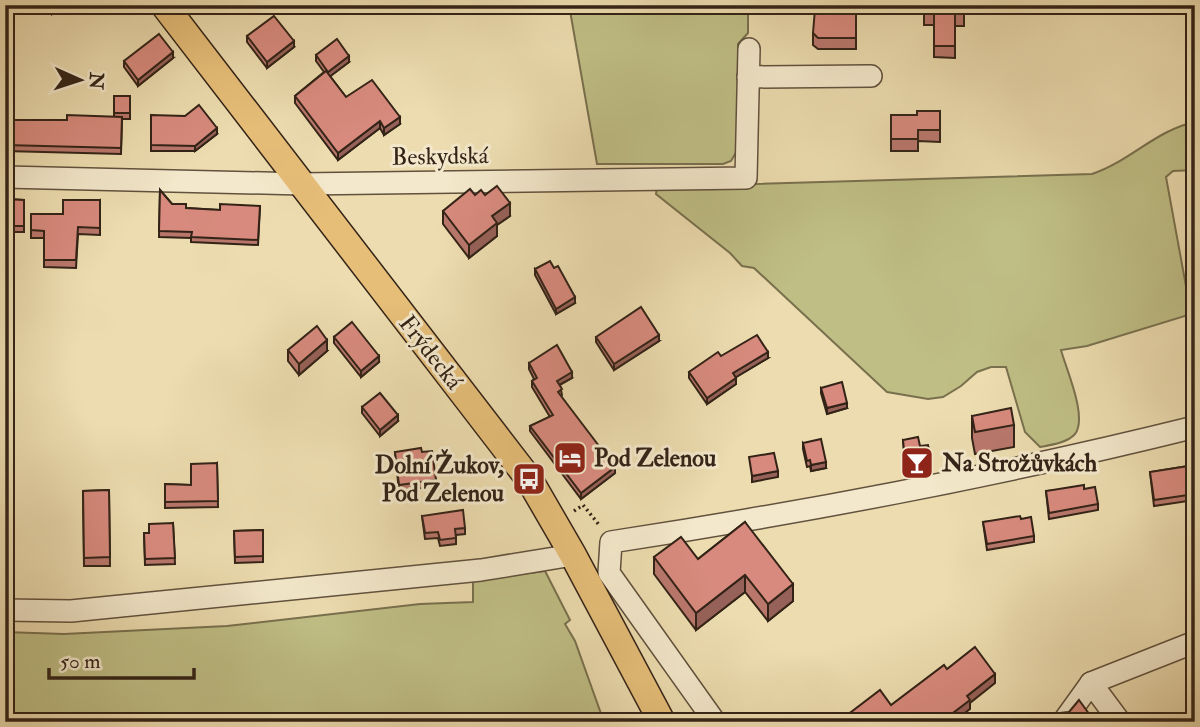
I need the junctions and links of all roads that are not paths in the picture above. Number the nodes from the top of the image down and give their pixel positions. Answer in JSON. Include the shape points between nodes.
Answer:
{"nodes":[{"id":1,"x":164,"y":5,"type":"edge"},
{"id":2,"x":749,"y":49,"type":"dead end"},
{"id":3,"x":871,"y":76,"type":"dead end"},
{"id":4,"x":748,"y":77,"type":"junction"},
{"id":5,"x":5,"y":177,"type":"edge"},
{"id":6,"x":302,"y":184,"type":"junction"},
{"id":7,"x":1195,"y":427,"type":"edge"},
{"id":8,"x":573,"y":555,"type":"junction"},
{"id":9,"x":5,"y":610,"type":"edge"},
{"id":10,"x":1195,"y":642,"type":"edge"},
{"id":11,"x":1091,"y":683,"type":"junction"},
{"id":12,"x":662,"y":722,"type":"edge"},
{"id":13,"x":715,"y":722,"type":"edge"},
{"id":14,"x":1063,"y":722,"type":"edge"},
{"id":15,"x":1120,"y":722,"type":"edge"}],
"edges":[{"from":1,"to":6,"type":"main road","name":"Frýdecká"},
{"from":2,"to":4,"type":"street","name":"Beskydská"},
{"from":3,"to":4,"type":"street"},
{"from":4,"to":6,"type":"street","name":"Beskydská","via":[[746,178]]},
{"from":5,"to":6,"type":"street","name":"Beskydská"},
{"from":6,"to":8,"type":"main road","name":"Frýdecká","via":[[529,479]]},
{"from":7,"to":13,"type":"street","via":[[1075,456],[611,542],[609,573]]},
{"from":8,"to":9,"type":"street","via":[[481,570],[71,611]]},
{"from":8,"to":12,"type":"main road","name":"Frýdecká"},
{"from":10,"to":11,"type":"street"},
{"from":11,"to":14,"type":"street"},
{"from":11,"to":15,"type":"street"}]}
